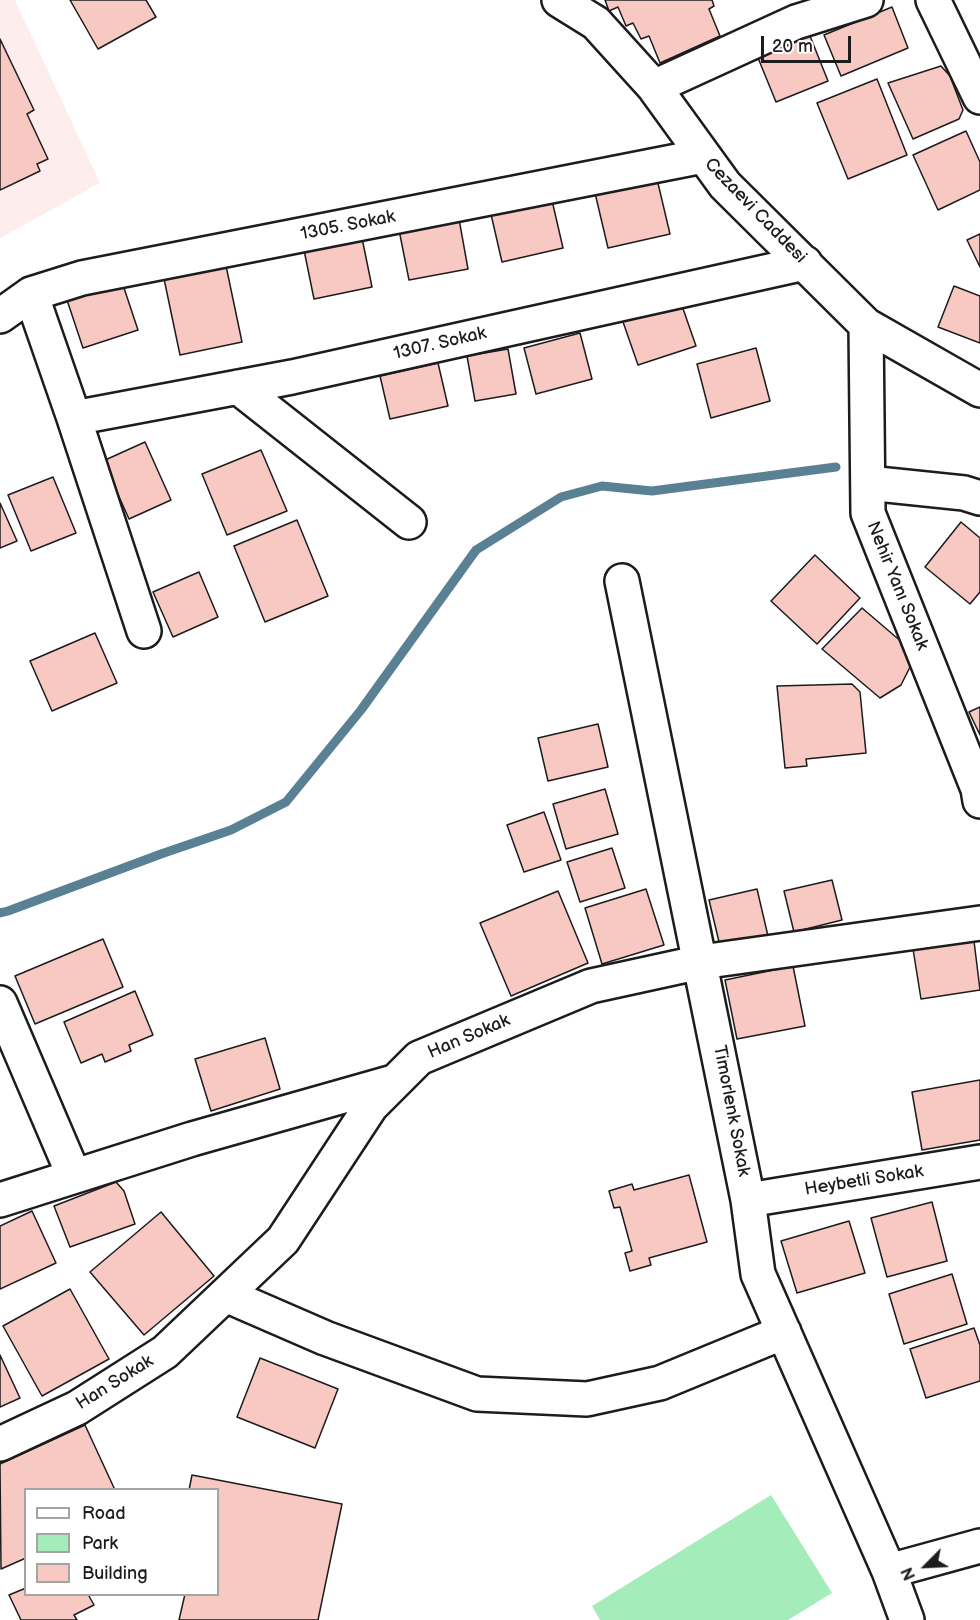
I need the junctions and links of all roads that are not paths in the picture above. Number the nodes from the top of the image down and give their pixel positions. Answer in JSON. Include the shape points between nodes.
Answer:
{"nodes":[{"id":1,"x":558,"y":0,"type":"edge"},
{"id":2,"x":866,"y":0,"type":"edge"},
{"id":3,"x":933,"y":0,"type":"edge"},
{"id":4,"x":654,"y":87,"type":"junction"},
{"id":5,"x":980,"y":97,"type":"edge"},
{"id":6,"x":702,"y":156,"type":"junction"},
{"id":7,"x":805,"y":263,"type":"junction"},
{"id":8,"x":31,"y":294,"type":"junction"},
{"id":9,"x":0,"y":316,"type":"edge"},
{"id":10,"x":866,"y":325,"type":"junction"},
{"id":11,"x":238,"y":387,"type":"junction"},
{"id":12,"x":980,"y":390,"type":"edge"},
{"id":13,"x":74,"y":418,"type":"junction"},
{"id":14,"x":867,"y":483,"type":"junction"},
{"id":15,"x":980,"y":498,"type":"edge"},
{"id":16,"x":409,"y":522,"type":"dead end"},
{"id":17,"x":622,"y":581,"type":"dead end"},
{"id":18,"x":144,"y":631,"type":"dead end"},
{"id":19,"x":980,"y":801,"type":"edge"},
{"id":20,"x":980,"y":923,"type":"edge"},
{"id":21,"x":701,"y":962,"type":"junction"},
{"id":22,"x":0,"y":1003,"type":"edge"},
{"id":23,"x":395,"y":1082,"type":"junction"},
{"id":24,"x":980,"y":1162,"type":"edge"},
{"id":25,"x":74,"y":1176,"type":"junction"},
{"id":26,"x":0,"y":1200,"type":"edge"},
{"id":27,"x":748,"y":1200,"type":"junction"},
{"id":28,"x":225,"y":1295,"type":"junction"},
{"id":29,"x":784,"y":1332,"type":"junction"},
{"id":30,"x":0,"y":1444,"type":"edge"},
{"id":31,"x":980,"y":1546,"type":"edge"},
{"id":32,"x":890,"y":1571,"type":"junction"},
{"id":33,"x":908,"y":1620,"type":"edge"}],
"edges":[{"from":1,"to":4,"type":"street","name":"Cezaevi Caddesi","via":[[596,23]]},
{"from":2,"to":4,"type":"street","via":[[796,22]]},
{"from":3,"to":5,"type":"street"},
{"from":4,"to":6,"type":"street","name":"Cezaevi Caddesi"},
{"from":6,"to":7,"type":"street","name":"Cezaevi Caddesi","via":[[725,185]]},
{"from":6,"to":8,"type":"street","name":"1305. Sokak","via":[[82,278]]},
{"from":7,"to":10,"type":"street","name":"Cezaevi Caddesi"},
{"from":7,"to":11,"type":"street","name":"1307. Sokak"},
{"from":8,"to":9,"type":"street","name":"1305. Sokak"},
{"from":8,"to":13,"type":"street"},
{"from":10,"to":12,"type":"street","name":"Cezaevi Caddesi"},
{"from":10,"to":14,"type":"street","name":"Nehir Yanı Sokak"},
{"from":11,"to":13,"type":"street","name":"1307. Sokak"},
{"from":11,"to":16,"type":"street"},
{"from":13,"to":18,"type":"street"},
{"from":14,"to":15,"type":"street"},
{"from":14,"to":19,"type":"street","name":"Nehir Yanı Sokak","via":[[868,513]]},
{"from":17,"to":21,"type":"street","name":"Timorlenk Sokak"},
{"from":20,"to":21,"type":"street","name":"Han Sokak"},
{"from":21,"to":23,"type":"street","name":"Han Sokak","via":[[591,986],[419,1058]]},
{"from":21,"to":27,"type":"street","name":"Timorlenk Sokak"},
{"from":22,"to":25,"type":"street"},
{"from":23,"to":25,"type":"street"},
{"from":23,"to":28,"type":"street","name":"Han Sokak","via":[[370,1106],[283,1240]]},
{"from":24,"to":27,"type":"street","name":"Heybetli Sokak"},
{"from":25,"to":26,"type":"street"},
{"from":27,"to":29,"type":"street","name":"Timorlenk Sokak","via":[[758,1274]]},
{"from":28,"to":29,"type":"street","via":[[324,1338],[477,1394],[587,1399],[660,1383]]},
{"from":28,"to":30,"type":"street","name":"Han Sokak","via":[[165,1352],[77,1408]]},
{"from":29,"to":32,"type":"street","name":"Timorlenk Sokak"},
{"from":31,"to":32,"type":"street"},
{"from":32,"to":33,"type":"street","name":"Timorlenk Sokak"}]}
